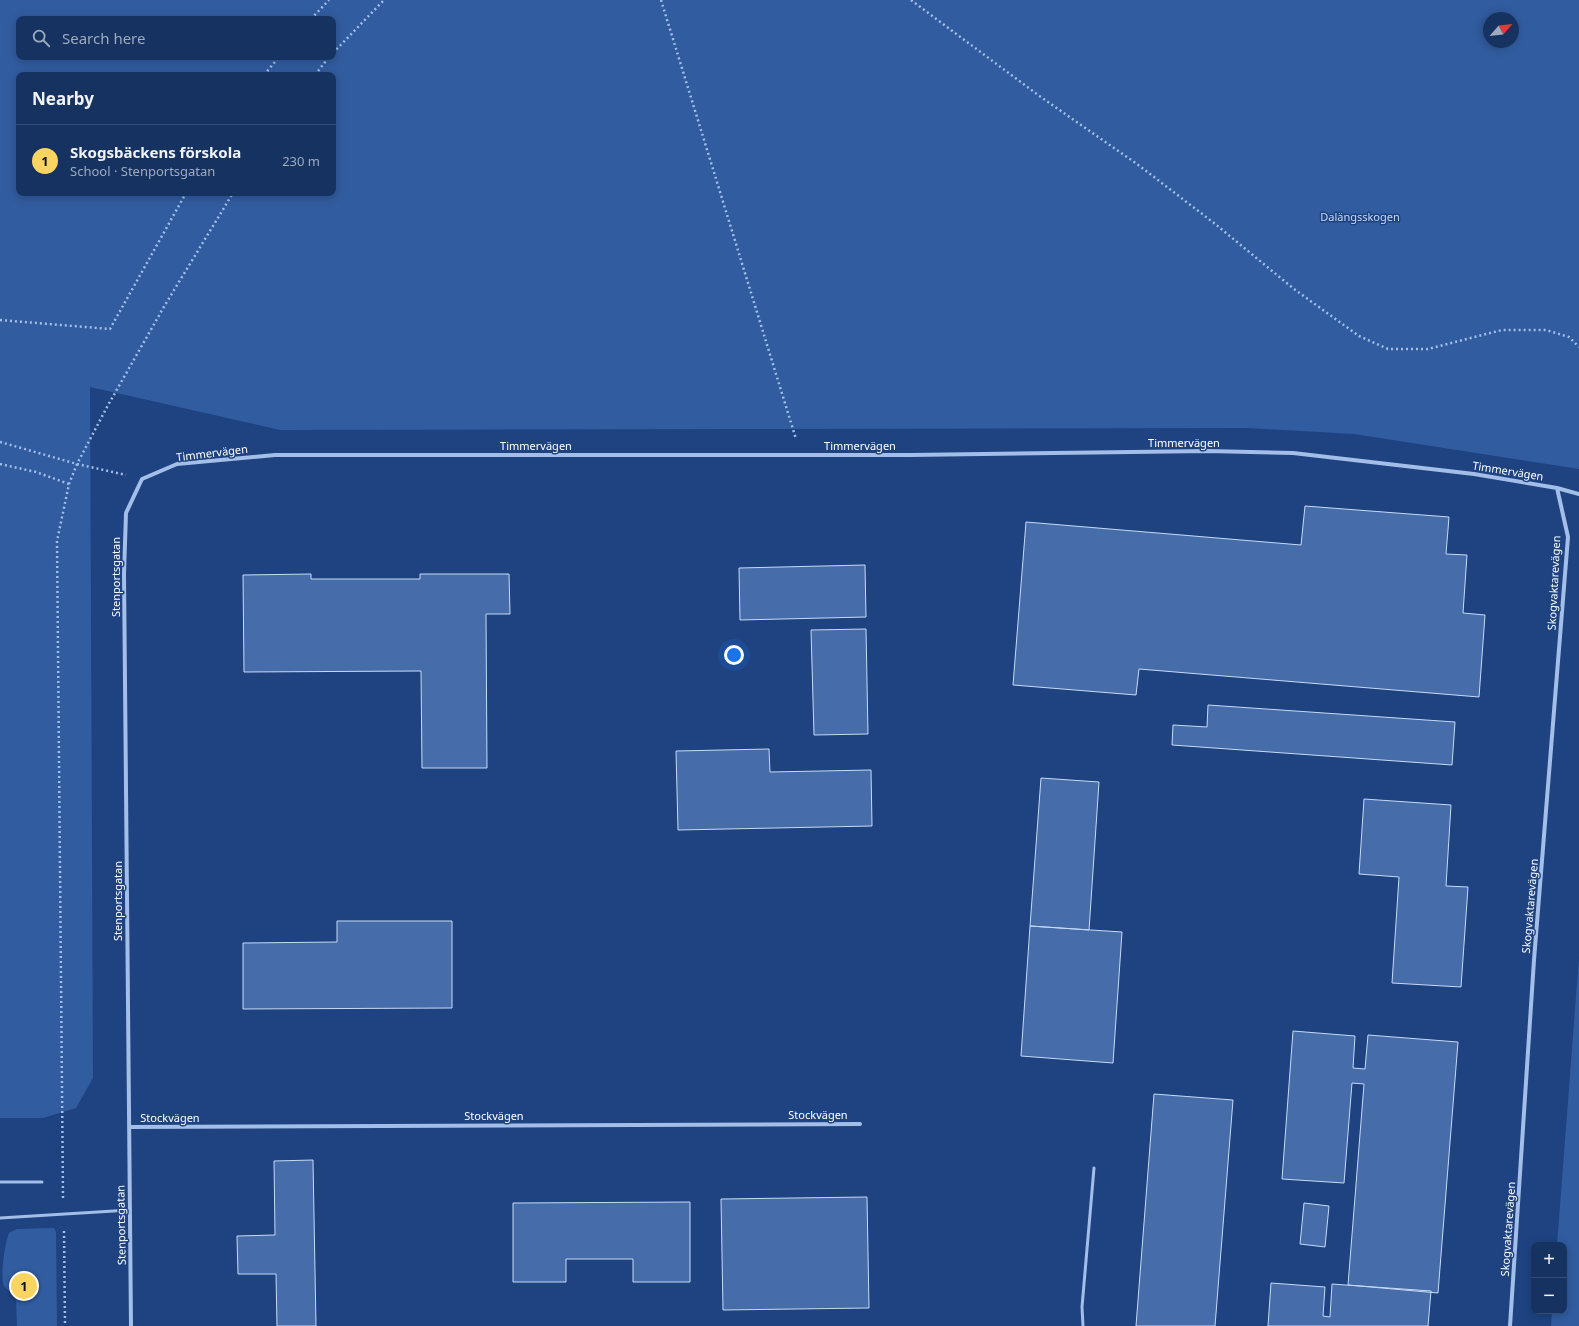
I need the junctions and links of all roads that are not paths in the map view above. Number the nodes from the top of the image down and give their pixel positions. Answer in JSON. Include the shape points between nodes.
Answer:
{"nodes":[{"id":1,"x":142,"y":479,"type":"joint"},
{"id":2,"x":1557,"y":488,"type":"junction"},
{"id":3,"x":1579,"y":494,"type":"edge"},
{"id":4,"x":860,"y":1124,"type":"dead end"},
{"id":5,"x":129,"y":1127,"type":"junction"},
{"id":6,"x":1094,"y":1168,"type":"dead end"},
{"id":7,"x":0,"y":1182,"type":"edge"},
{"id":8,"x":42,"y":1182,"type":"dead end"},
{"id":9,"x":130,"y":1210,"type":"junction"},
{"id":10,"x":0,"y":1218,"type":"edge"},
{"id":11,"x":132,"y":1326,"type":"edge"},
{"id":12,"x":1083,"y":1326,"type":"edge"},
{"id":13,"x":1510,"y":1326,"type":"edge"}],
"edges":[{"from":1,"to":2,"type":"street","name":"Timmervägen","via":[[177,464],[276,455],[800,455],[1208,451],[1293,453],[1474,474]]},
{"from":1,"to":5,"type":"street","name":"Stenportsgatan","via":[[126,512],[124,574]]},
{"from":2,"to":3,"type":"street","name":"Timmervägen"},
{"from":2,"to":13,"type":"street","name":"Skogvaktarevägen","via":[[1568,537],[1534,960]]},
{"from":4,"to":5,"type":"street","name":"Stockvägen"},
{"from":5,"to":9,"type":"street","name":"Stenportsgatan"},
{"from":6,"to":12,"type":"lane","via":[[1082,1307]]},
{"from":7,"to":8,"type":"lane"},
{"from":9,"to":10,"type":"lane"},
{"from":9,"to":11,"type":"street","name":"Stenportsgatan"}]}
